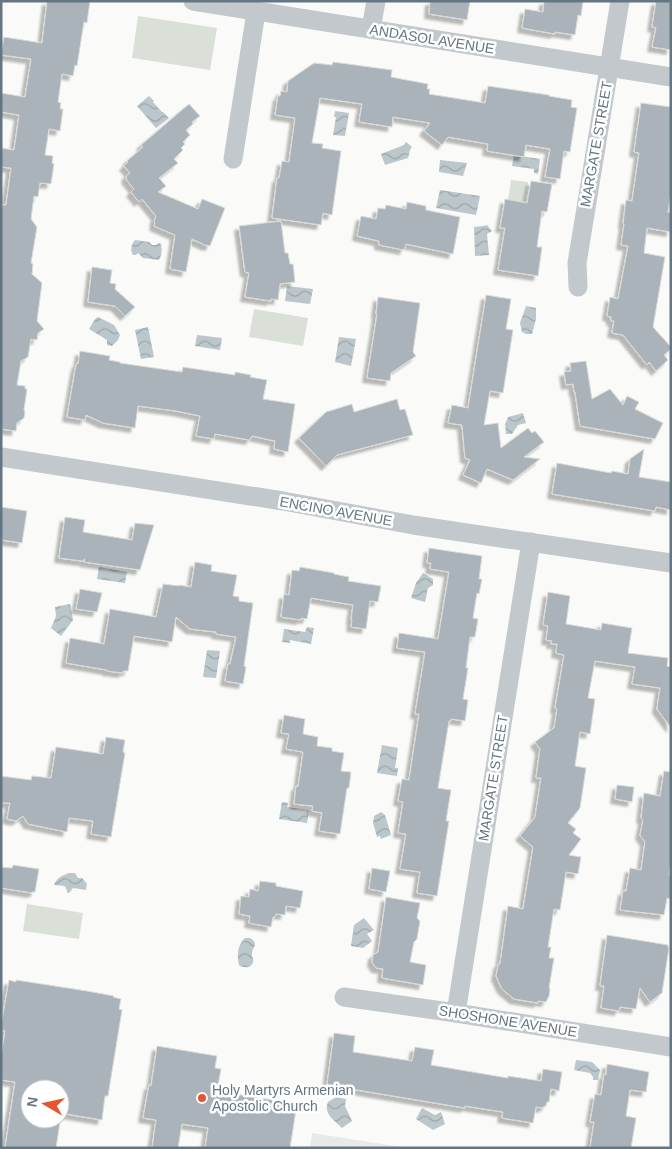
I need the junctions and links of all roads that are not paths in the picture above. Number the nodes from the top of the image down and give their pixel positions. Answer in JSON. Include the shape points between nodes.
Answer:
{"nodes":[{"id":1,"x":193,"y":1,"type":"edge"},
{"id":2,"x":376,"y":1,"type":"edge"},
{"id":3,"x":620,"y":1,"type":"edge"},
{"id":4,"x":256,"y":12,"type":"junction"},
{"id":5,"x":372,"y":29,"type":"junction"},
{"id":6,"x":609,"y":67,"type":"junction"},
{"id":7,"x":671,"y":76,"type":"edge"},
{"id":8,"x":233,"y":159,"type":"dead end"},
{"id":9,"x":578,"y":288,"type":"dead end"},
{"id":10,"x":1,"y":457,"type":"edge"},
{"id":11,"x":531,"y":542,"type":"junction"},
{"id":12,"x":671,"y":563,"type":"edge"},
{"id":13,"x":344,"y":997,"type":"dead end"},
{"id":14,"x":456,"y":1013,"type":"junction"},
{"id":15,"x":671,"y":1047,"type":"edge"}],
"edges":[{"from":1,"to":4,"type":"street","name":"ANDASOL AVENUE"},
{"from":2,"to":5,"type":"street"},
{"from":3,"to":6,"type":"street","name":"MARGATE STREET"},
{"from":4,"to":5,"type":"street","name":"ANDASOL AVENUE"},
{"from":4,"to":8,"type":"street"},
{"from":5,"to":6,"type":"street","name":"ANDASOL AVENUE"},
{"from":6,"to":7,"type":"street","name":"ANDASOL AVENUE"},
{"from":6,"to":9,"type":"street","name":"MARGATE STREET","via":[[576,263]]},
{"from":10,"to":11,"type":"street","name":"ENCINO AVENUE"},
{"from":11,"to":12,"type":"street","name":"ENCINO AVENUE"},
{"from":11,"to":14,"type":"street","name":"MARGATE STREET"},
{"from":13,"to":14,"type":"street","name":"SHOSHONE AVENUE"},
{"from":14,"to":15,"type":"street","name":"SHOSHONE AVENUE"}]}
